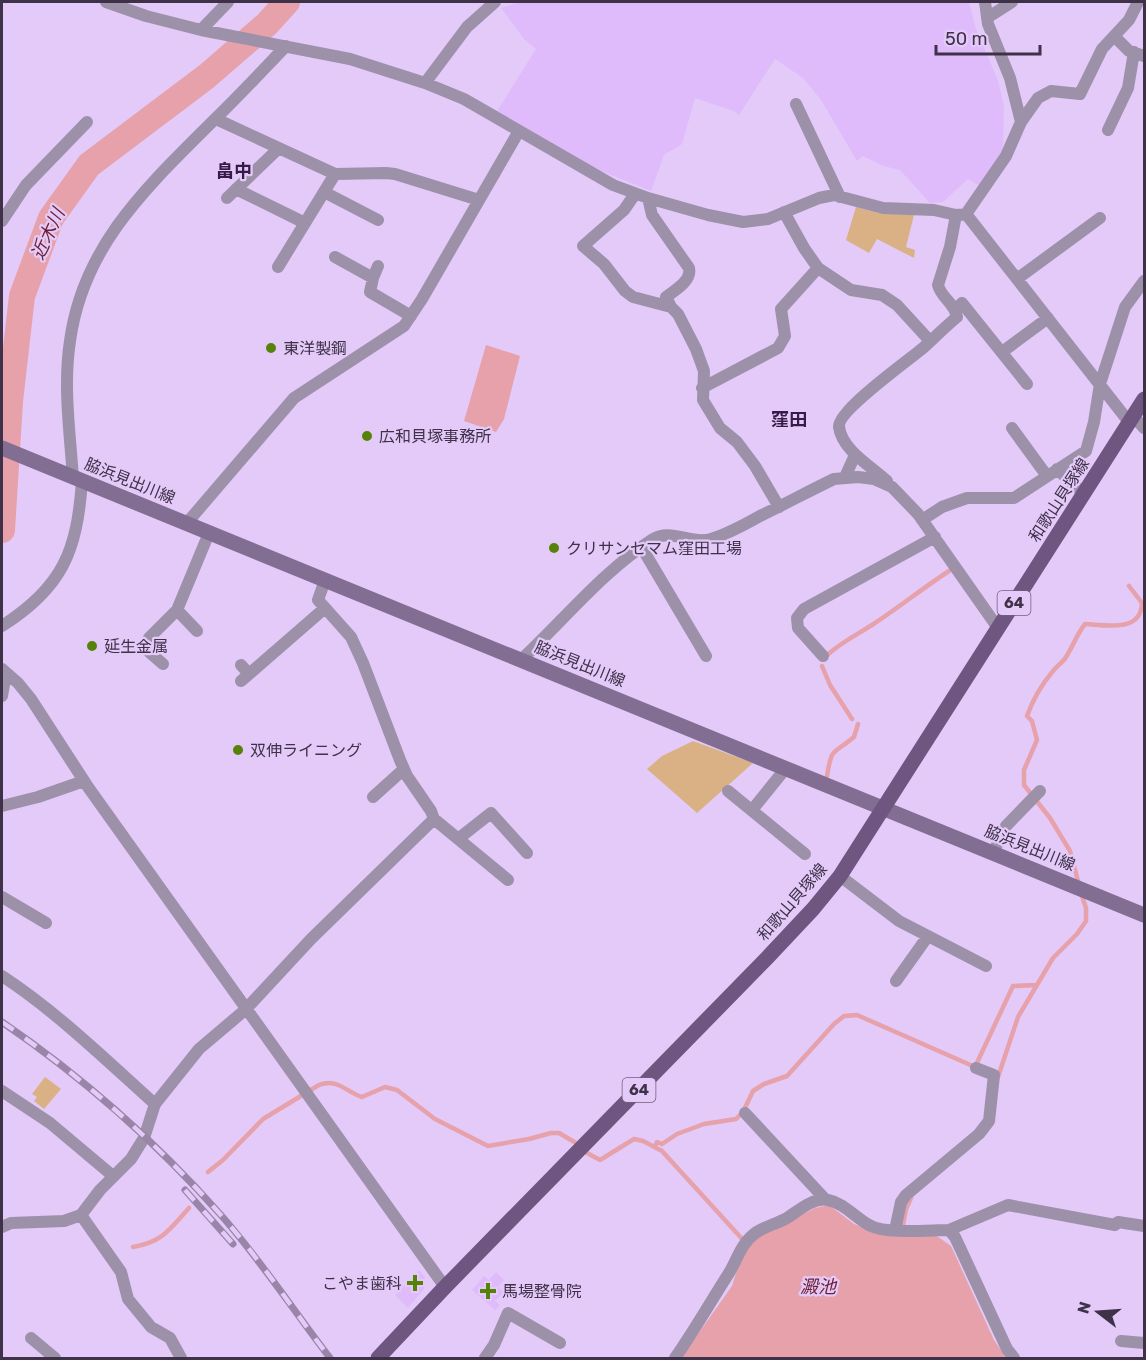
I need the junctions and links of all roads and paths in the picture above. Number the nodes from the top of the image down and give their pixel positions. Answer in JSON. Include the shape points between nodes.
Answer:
{"nodes":[{"id":1,"x":106,"y":2,"type":"edge"},
{"id":2,"x":228,"y":2,"type":"edge"},
{"id":3,"x":495,"y":2,"type":"edge"},
{"id":4,"x":985,"y":2,"type":"edge"},
{"id":5,"x":1012,"y":2,"type":"edge"},
{"id":6,"x":1138,"y":2,"type":"edge"},
{"id":7,"x":987,"y":18,"type":"junction"},
{"id":8,"x":204,"y":30,"type":"junction"},
{"id":9,"x":1114,"y":36,"type":"junction"},
{"id":10,"x":283,"y":46,"type":"junction"},
{"id":11,"x":1139,"y":54,"type":"edge"},
{"id":12,"x":425,"y":83,"type":"junction"},
{"id":13,"x":796,"y":104,"type":"dead end"},
{"id":14,"x":216,"y":119,"type":"junction"},
{"id":15,"x":87,"y":122,"type":"dead end"},
{"id":16,"x":1021,"y":122,"type":"junction"},
{"id":17,"x":1108,"y":130,"type":"dead end"},
{"id":18,"x":519,"y":131,"type":"junction"},
{"id":19,"x":279,"y":148,"type":"junction"},
{"id":20,"x":335,"y":174,"type":"junction"},
{"id":21,"x":324,"y":192,"type":"junction"},
{"id":22,"x":635,"y":194,"type":"junction"},
{"id":23,"x":840,"y":196,"type":"junction"},
{"id":24,"x":648,"y":198,"type":"junction"},
{"id":25,"x":479,"y":200,"type":"junction"},
{"id":26,"x":784,"y":212,"type":"junction"},
{"id":27,"x":961,"y":215,"type":"junction"},
{"id":28,"x":1100,"y":218,"type":"dead end"},
{"id":29,"x":378,"y":220,"type":"dead end"},
{"id":30,"x":2,"y":221,"type":"edge"},
{"id":31,"x":305,"y":223,"type":"junction"},
{"id":32,"x":335,"y":258,"type":"dead end"},
{"id":33,"x":278,"y":267,"type":"dead end"},
{"id":34,"x":819,"y":267,"type":"junction"},
{"id":35,"x":1017,"y":279,"type":"junction"},
{"id":36,"x":1144,"y":281,"type":"edge"},
{"id":37,"x":670,"y":307,"type":"junction"},
{"id":38,"x":956,"y":309,"type":"junction"},
{"id":39,"x":411,"y":316,"type":"junction"},
{"id":40,"x":1048,"y":318,"type":"junction"},
{"id":41,"x":930,"y":341,"type":"junction"},
{"id":42,"x":1002,"y":352,"type":"junction"},
{"id":43,"x":1027,"y":384,"type":"dead end"},
{"id":44,"x":1100,"y":384,"type":"junction"},
{"id":45,"x":702,"y":388,"type":"junction"},
{"id":46,"x":1144,"y":399,"type":"edge"},
{"id":47,"x":1131,"y":419,"type":"junction"},
{"id":48,"x":1012,"y":428,"type":"dead end"},
{"id":49,"x":1144,"y":428,"type":"edge"},
{"id":50,"x":2,"y":448,"type":"edge"},
{"id":51,"x":855,"y":455,"type":"junction"},
{"id":52,"x":1052,"y":473,"type":"junction"},
{"id":53,"x":845,"y":477,"type":"junction"},
{"id":54,"x":74,"y":478,"type":"junction"},
{"id":55,"x":892,"y":487,"type":"junction"},
{"id":56,"x":1084,"y":494,"type":"junction"},
{"id":57,"x":779,"y":507,"type":"junction"},
{"id":58,"x":922,"y":520,"type":"junction"},
{"id":59,"x":186,"y":524,"type":"junction"},
{"id":60,"x":209,"y":533,"type":"junction"},
{"id":61,"x":935,"y":537,"type":"junction"},
{"id":62,"x":642,"y":548,"type":"junction"},
{"id":63,"x":325,"y":580,"type":"junction"},
{"id":64,"x":325,"y":608,"type":"junction"},
{"id":65,"x":177,"y":610,"type":"junction"},
{"id":66,"x":2,"y":626,"type":"edge"},
{"id":67,"x":998,"y":628,"type":"junction"},
{"id":68,"x":197,"y":631,"type":"dead end"},
{"id":69,"x":706,"y":656,"type":"dead end"},
{"id":70,"x":823,"y":656,"type":"dead end"},
{"id":71,"x":521,"y":660,"type":"junction"},
{"id":72,"x":163,"y":664,"type":"dead end"},
{"id":73,"x":4,"y":671,"type":"edge"},
{"id":74,"x":244,"y":673,"type":"dead end"},
{"id":75,"x":2,"y":696,"type":"edge"},
{"id":76,"x":786,"y":768,"type":"junction"},
{"id":77,"x":404,"y":769,"type":"junction"},
{"id":78,"x":84,"y":781,"type":"junction"},
{"id":79,"x":728,"y":791,"type":"dead end"},
{"id":80,"x":1040,"y":791,"type":"dead end"},
{"id":81,"x":373,"y":796,"type":"dead end"},
{"id":82,"x":2,"y":806,"type":"edge"},
{"id":83,"x":884,"y":808,"type":"junction"},
{"id":84,"x":752,"y":810,"type":"junction"},
{"id":85,"x":434,"y":819,"type":"junction"},
{"id":86,"x":458,"y":838,"type":"junction"},
{"id":87,"x":527,"y":853,"type":"dead end"},
{"id":88,"x":993,"y":853,"type":"junction"},
{"id":89,"x":805,"y":854,"type":"dead end"},
{"id":90,"x":840,"y":876,"type":"junction"},
{"id":91,"x":508,"y":880,"type":"dead end"},
{"id":92,"x":2,"y":897,"type":"edge"},
{"id":93,"x":1144,"y":915,"type":"edge"},
{"id":94,"x":46,"y":923,"type":"dead end"},
{"id":95,"x":928,"y":936,"type":"junction"},
{"id":96,"x":986,"y":966,"type":"dead end"},
{"id":97,"x":2,"y":976,"type":"edge"},
{"id":98,"x":896,"y":981,"type":"dead end"},
{"id":99,"x":245,"y":1010,"type":"junction"},
{"id":100,"x":976,"y":1068,"type":"dead end"},
{"id":101,"x":2,"y":1091,"type":"edge"},
{"id":102,"x":155,"y":1104,"type":"junction"},
{"id":103,"x":745,"y":1113,"type":"dead end"},
{"id":104,"x":113,"y":1176,"type":"junction"},
{"id":105,"x":825,"y":1199,"type":"junction"},
{"id":106,"x":81,"y":1215,"type":"junction"},
{"id":107,"x":1144,"y":1226,"type":"edge"},
{"id":108,"x":2,"y":1227,"type":"edge"},
{"id":109,"x":895,"y":1230,"type":"junction"},
{"id":110,"x":949,"y":1230,"type":"junction"},
{"id":111,"x":445,"y":1287,"type":"junction"},
{"id":112,"x":31,"y":1338,"type":"dead end"},
{"id":113,"x":1121,"y":1341,"type":"dead end"},
{"id":114,"x":560,"y":1343,"type":"dead end"},
{"id":115,"x":1144,"y":1343,"type":"edge"},
{"id":116,"x":55,"y":1359,"type":"edge"},
{"id":117,"x":181,"y":1359,"type":"edge"},
{"id":118,"x":378,"y":1359,"type":"edge"},
{"id":119,"x":485,"y":1359,"type":"edge"},
{"id":120,"x":675,"y":1359,"type":"edge"},
{"id":121,"x":1014,"y":1359,"type":"edge"}],
"edges":[{"from":1,"to":8,"type":"street"},
{"from":2,"to":8,"type":"street"},
{"from":3,"to":12,"type":"street","via":[[467,27]]},
{"from":4,"to":7,"type":"street"},
{"from":5,"to":7,"type":"street"},
{"from":6,"to":9,"type":"street","via":[[1129,20]]},
{"from":7,"to":16,"type":"street","via":[[1010,78]]},
{"from":8,"to":10,"type":"street"},
{"from":9,"to":11,"type":"street","via":[[1129,51]]},
{"from":9,"to":16,"type":"street","via":[[1102,49],[1080,94],[1051,91],[1038,98]]},
{"from":10,"to":12,"type":"street","via":[[350,59]]},
{"from":10,"to":14,"type":"street"},
{"from":11,"to":17,"type":"street"},
{"from":12,"to":18,"type":"street","via":[[464,99]]},
{"from":13,"to":23,"type":"street"},
{"from":14,"to":19,"type":"street"},
{"from":14,"to":54,"type":"street","via":[[139,197],[110,236],[81,290],[67,366]]},
{"from":15,"to":30,"type":"street","via":[[26,185]]},
{"from":16,"to":27,"type":"street","via":[[1006,156]]},
{"from":18,"to":22,"type":"street"},
{"from":18,"to":25,"type":"street"},
{"from":19,"to":20,"type":"street"},
{"from":19,"to":31,"type":"street","via":[[232,193]]},
{"from":20,"to":21,"type":"street"},
{"from":20,"to":25,"type":"street","via":[[395,174]]},
{"from":21,"to":29,"type":"street"},
{"from":21,"to":31,"type":"street"},
{"from":22,"to":24,"type":"street"},
{"from":22,"to":37,"type":"street","via":[[624,210],[583,246],[633,297]]},
{"from":23,"to":26,"type":"street","via":[[819,198]]},
{"from":23,"to":27,"type":"street","via":[[884,208]]},
{"from":24,"to":26,"type":"street","via":[[743,222],[768,219]]},
{"from":24,"to":37,"type":"street","via":[[651,215],[690,268],[688,279],[666,297]]},
{"from":25,"to":39,"type":"street"},
{"from":26,"to":34,"type":"street"},
{"from":27,"to":35,"type":"street"},
{"from":27,"to":38,"type":"street","via":[[938,285]]},
{"from":28,"to":35,"type":"street"},
{"from":31,"to":33,"type":"street"},
{"from":32,"to":39,"type":"street","via":[[375,272],[370,292]]},
{"from":34,"to":41,"type":"street","via":[[851,290],[882,295],[897,305]]},
{"from":34,"to":45,"type":"street","via":[[781,309],[785,336],[778,348]]},
{"from":35,"to":40,"type":"street"},
{"from":36,"to":44,"type":"street","via":[[1125,307]]},
{"from":37,"to":45,"type":"street","via":[[678,314],[696,349],[704,371]]},
{"from":38,"to":41,"type":"street","via":[[957,317]]},
{"from":38,"to":42,"type":"street","via":[[962,303]]},
{"from":39,"to":59,"type":"street","via":[[386,339],[294,398]]},
{"from":40,"to":42,"type":"street"},
{"from":40,"to":44,"type":"street"},
{"from":41,"to":51,"type":"street","via":[[840,421],[839,427]]},
{"from":42,"to":43,"type":"street"},
{"from":44,"to":47,"type":"street"},
{"from":44,"to":52,"type":"street","via":[[1086,450]]},
{"from":45,"to":57,"type":"street","via":[[703,400],[720,428],[737,442],[755,466]]},
{"from":46,"to":47,"type":"main road","name":"和歌山貝塚線","number":"64"},
{"from":47,"to":49,"type":"street"},
{"from":47,"to":56,"type":"main road","name":"和歌山貝塚線","number":"64"},
{"from":48,"to":52,"type":"street"},
{"from":50,"to":54,"type":"street","name":"脇浜見出川線"},
{"from":51,"to":53,"type":"street"},
{"from":51,"to":55,"type":"street"},
{"from":52,"to":56,"type":"street"},
{"from":52,"to":58,"type":"street","via":[[1014,498],[967,498]]},
{"from":53,"to":55,"type":"street","via":[[874,479]]},
{"from":53,"to":57,"type":"street"},
{"from":54,"to":59,"type":"street","name":"脇浜見出川線"},
{"from":54,"to":66,"type":"street","via":[[77,528],[64,562],[27,609]]},
{"from":55,"to":58,"type":"street"},
{"from":56,"to":67,"type":"main road","name":"和歌山貝塚線","number":"64"},
{"from":57,"to":62,"type":"street","via":[[712,539],[667,534]]},
{"from":58,"to":61,"type":"street"},
{"from":59,"to":60,"type":"street","name":"脇浜見出川線"},
{"from":60,"to":63,"type":"street","name":"脇浜見出川線"},
{"from":60,"to":65,"type":"street"},
{"from":61,"to":67,"type":"street"},
{"from":61,"to":70,"type":"street","via":[[804,609],[797,618],[798,628]]},
{"from":62,"to":69,"type":"street"},
{"from":62,"to":71,"type":"street","via":[[593,587]]},
{"from":63,"to":64,"type":"street","via":[[318,600]]},
{"from":63,"to":71,"type":"street","name":"脇浜見出川線"},
{"from":64,"to":74,"type":"street","via":[[280,640]]},
{"from":64,"to":77,"type":"street","via":[[355,644]]},
{"from":65,"to":68,"type":"street"},
{"from":65,"to":72,"type":"street","via":[[146,646]]},
{"from":67,"to":83,"type":"main road","name":"和歌山貝塚線","number":"64"},
{"from":71,"to":76,"type":"street","name":"脇浜見出川線"},
{"from":73,"to":75,"type":"street"},
{"from":73,"to":78,"type":"street","via":[[31,699]]},
{"from":76,"to":83,"type":"street","name":"脇浜見出川線"},
{"from":76,"to":84,"type":"street"},
{"from":77,"to":81,"type":"street"},
{"from":77,"to":85,"type":"street"},
{"from":78,"to":82,"type":"street"},
{"from":78,"to":99,"type":"street"},
{"from":79,"to":84,"type":"street"},
{"from":80,"to":88,"type":"street","via":[[1006,826]]},
{"from":83,"to":88,"type":"street","name":"脇浜見出川線"},
{"from":83,"to":90,"type":"main road","name":"和歌山貝塚線","number":"64"},
{"from":84,"to":89,"type":"street"},
{"from":85,"to":86,"type":"street"},
{"from":85,"to":99,"type":"street","via":[[311,939]]},
{"from":86,"to":87,"type":"street","via":[[491,813]]},
{"from":86,"to":91,"type":"street"},
{"from":88,"to":93,"type":"street","name":"脇浜見出川線"},
{"from":90,"to":95,"type":"street","via":[[899,921]]},
{"from":90,"to":111,"type":"main road","name":"和歌山貝塚線","number":"64","via":[[767,958]]},
{"from":92,"to":94,"type":"street"},
{"from":95,"to":96,"type":"street"},
{"from":95,"to":98,"type":"street"},
{"from":97,"to":102,"type":"street"},
{"from":99,"to":102,"type":"street","via":[[199,1049]]},
{"from":99,"to":111,"type":"street"},
{"from":100,"to":109,"type":"street","via":[[994,1075],[989,1121],[979,1134],[906,1195]]},
{"from":101,"to":104,"type":"street","via":[[50,1123]]},
{"from":102,"to":104,"type":"street","via":[[144,1138],[131,1159]]},
{"from":103,"to":105,"type":"street"},
{"from":104,"to":106,"type":"street"},
{"from":105,"to":109,"type":"street","via":[[836,1202],[871,1227]]},
{"from":105,"to":120,"type":"street","via":[[753,1235],[740,1250]]},
{"from":106,"to":108,"type":"street","via":[[64,1221],[11,1223]]},
{"from":106,"to":117,"type":"street","via":[[121,1272],[128,1299],[151,1327],[170,1338]]},
{"from":107,"to":110,"type":"street","via":[[1118,1222],[1115,1225],[1008,1205]]},
{"from":109,"to":110,"type":"street"},
{"from":110,"to":121,"type":"street"},
{"from":111,"to":118,"type":"main road","name":"和歌山貝塚線","number":"64"},
{"from":112,"to":116,"type":"street"},
{"from":113,"to":115,"type":"street"},
{"from":114,"to":119,"type":"street","via":[[508,1313]]}]}
